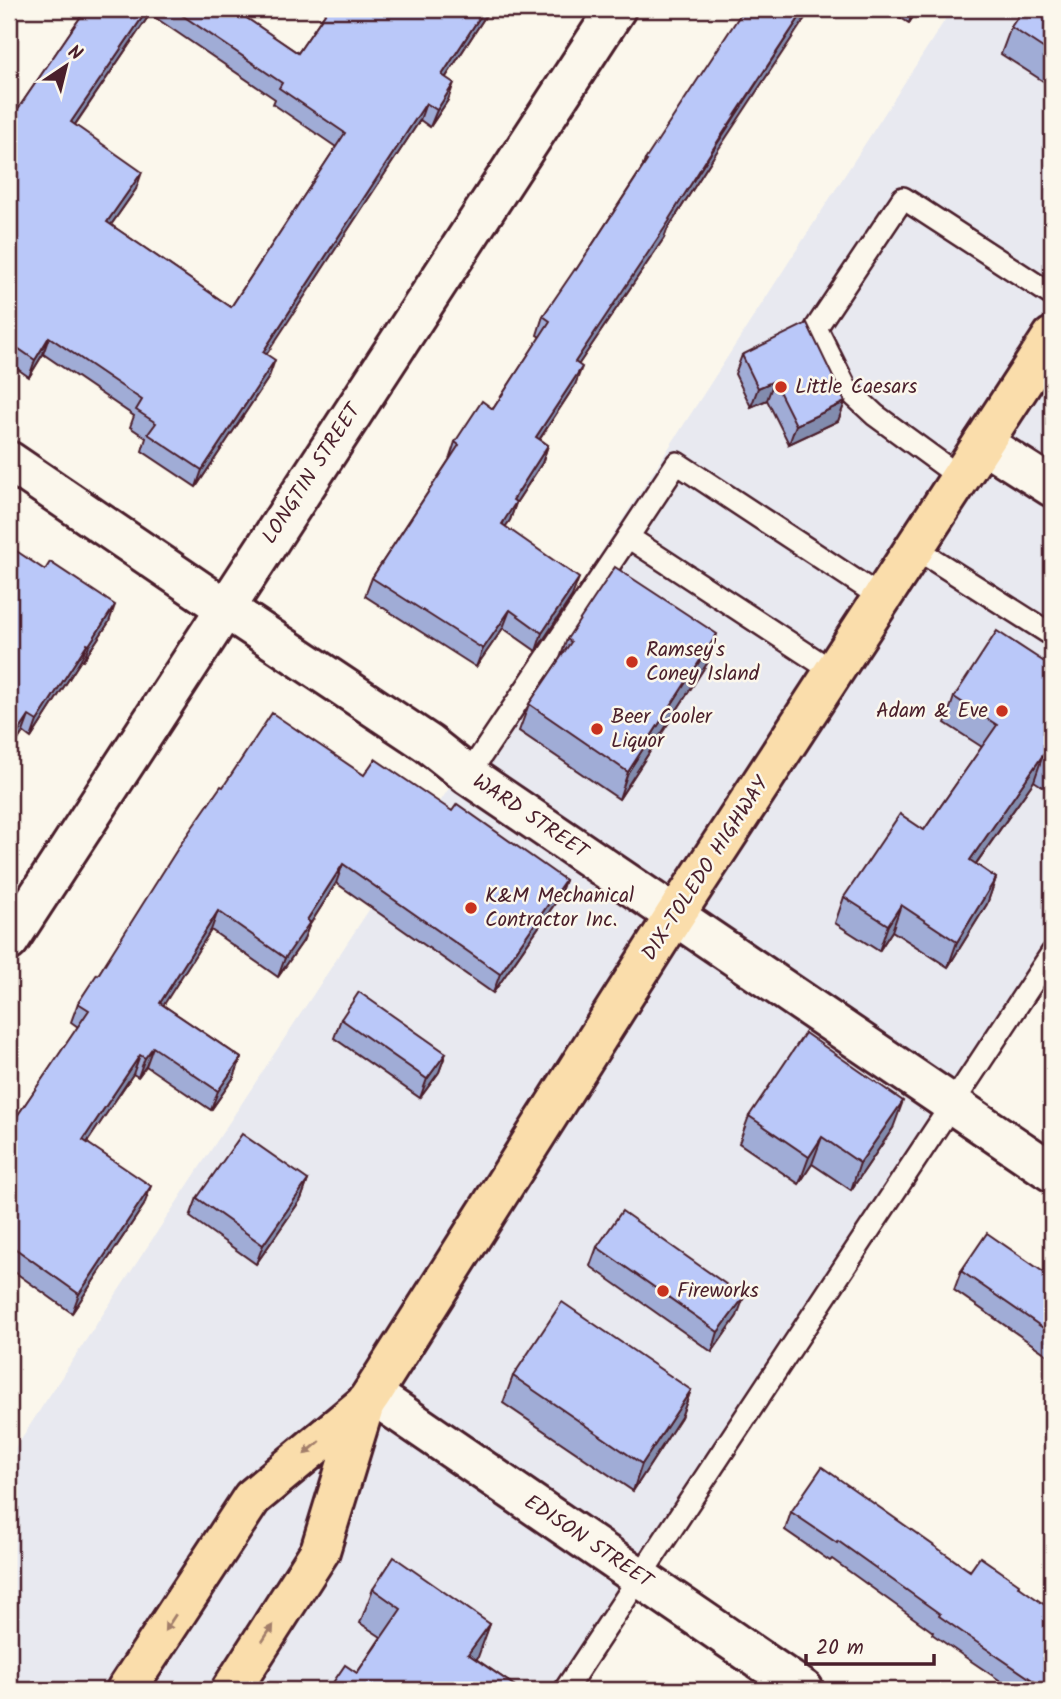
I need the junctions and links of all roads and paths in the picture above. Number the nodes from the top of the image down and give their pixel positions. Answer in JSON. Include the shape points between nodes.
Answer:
{"nodes":[{"id":1,"x":616,"y":9,"type":"edge"},
{"id":2,"x":1052,"y":295,"type":"edge"},
{"id":3,"x":1052,"y":337,"type":"edge"},
{"id":4,"x":983,"y":443,"type":"junction"},
{"id":5,"x":9,"y":461,"type":"edge"},
{"id":6,"x":961,"y":478,"type":"junction"},
{"id":7,"x":1052,"y":487,"type":"edge"},
{"id":8,"x":628,"y":537,"type":"junction"},
{"id":9,"x":915,"y":548,"type":"junction"},
{"id":10,"x":882,"y":598,"type":"junction"},
{"id":11,"x":225,"y":608,"type":"junction"},
{"id":12,"x":1052,"y":635,"type":"edge"},
{"id":13,"x":834,"y":672,"type":"junction"},
{"id":14,"x":468,"y":775,"type":"junction"},
{"id":15,"x":675,"y":915,"type":"junction"},
{"id":16,"x":9,"y":941,"type":"edge"},
{"id":17,"x":1052,"y":953,"type":"edge"},
{"id":18,"x":952,"y":1104,"type":"junction"},
{"id":19,"x":1052,"y":1172,"type":"edge"},
{"id":20,"x":368,"y":1399,"type":"junction"},
{"id":21,"x":639,"y":1578,"type":"junction"},
{"id":22,"x":126,"y":1690,"type":"edge"},
{"id":23,"x":231,"y":1690,"type":"edge"},
{"id":24,"x":565,"y":1690,"type":"edge"},
{"id":25,"x":804,"y":1690,"type":"edge"}],
"edges":[{"from":1,"to":11,"type":"street","name":"LONGTIN STREET"},
{"from":2,"to":6,"type":"lane","via":[[903,198],[816,328],[846,388]]},
{"from":3,"to":4,"type":"main road","name":"DIX-TOLEDO HIGHWAY"},
{"from":4,"to":6,"type":"main road","name":"DIX-TOLEDO HIGHWAY"},
{"from":4,"to":7,"type":"street"},
{"from":5,"to":11,"type":"street","name":"WARD STREET"},
{"from":6,"to":9,"type":"main road","name":"DIX-TOLEDO HIGHWAY"},
{"from":8,"to":10,"type":"lane","via":[[677,463]]},
{"from":8,"to":13,"type":"lane"},
{"from":8,"to":14,"type":"lane"},
{"from":9,"to":10,"type":"main road","name":"DIX-TOLEDO HIGHWAY"},
{"from":9,"to":12,"type":"lane"},
{"from":10,"to":13,"type":"main road","name":"DIX-TOLEDO HIGHWAY"},
{"from":11,"to":14,"type":"street","name":"WARD STREET"},
{"from":11,"to":16,"type":"street","name":"LONGTIN STREET"},
{"from":13,"to":15,"type":"main road","name":"DIX-TOLEDO HIGHWAY"},
{"from":14,"to":15,"type":"street","name":"WARD STREET"},
{"from":15,"to":18,"type":"street","name":"WARD STREET"},
{"from":15,"to":20,"type":"main road","name":"DIX-TOLEDO HIGHWAY"},
{"from":17,"to":18,"type":"lane"},
{"from":18,"to":19,"type":"street","name":"WARD STREET"},
{"from":18,"to":21,"type":"lane"},
{"from":20,"to":21,"type":"street","name":"EDISON STREET"},
{"from":20,"to":22,"type":"main road","name":"DIX-TOLEDO HIGHWAY","one_way":true,"via":[[252,1498]]},
{"from":23,"to":20,"type":"main road","name":"DIX-TOLEDO HIGHWAY","one_way":true,"via":[[320,1551]]},
{"from":21,"to":24,"type":"lane"},
{"from":21,"to":25,"type":"street","name":"EDISON STREET"}]}
